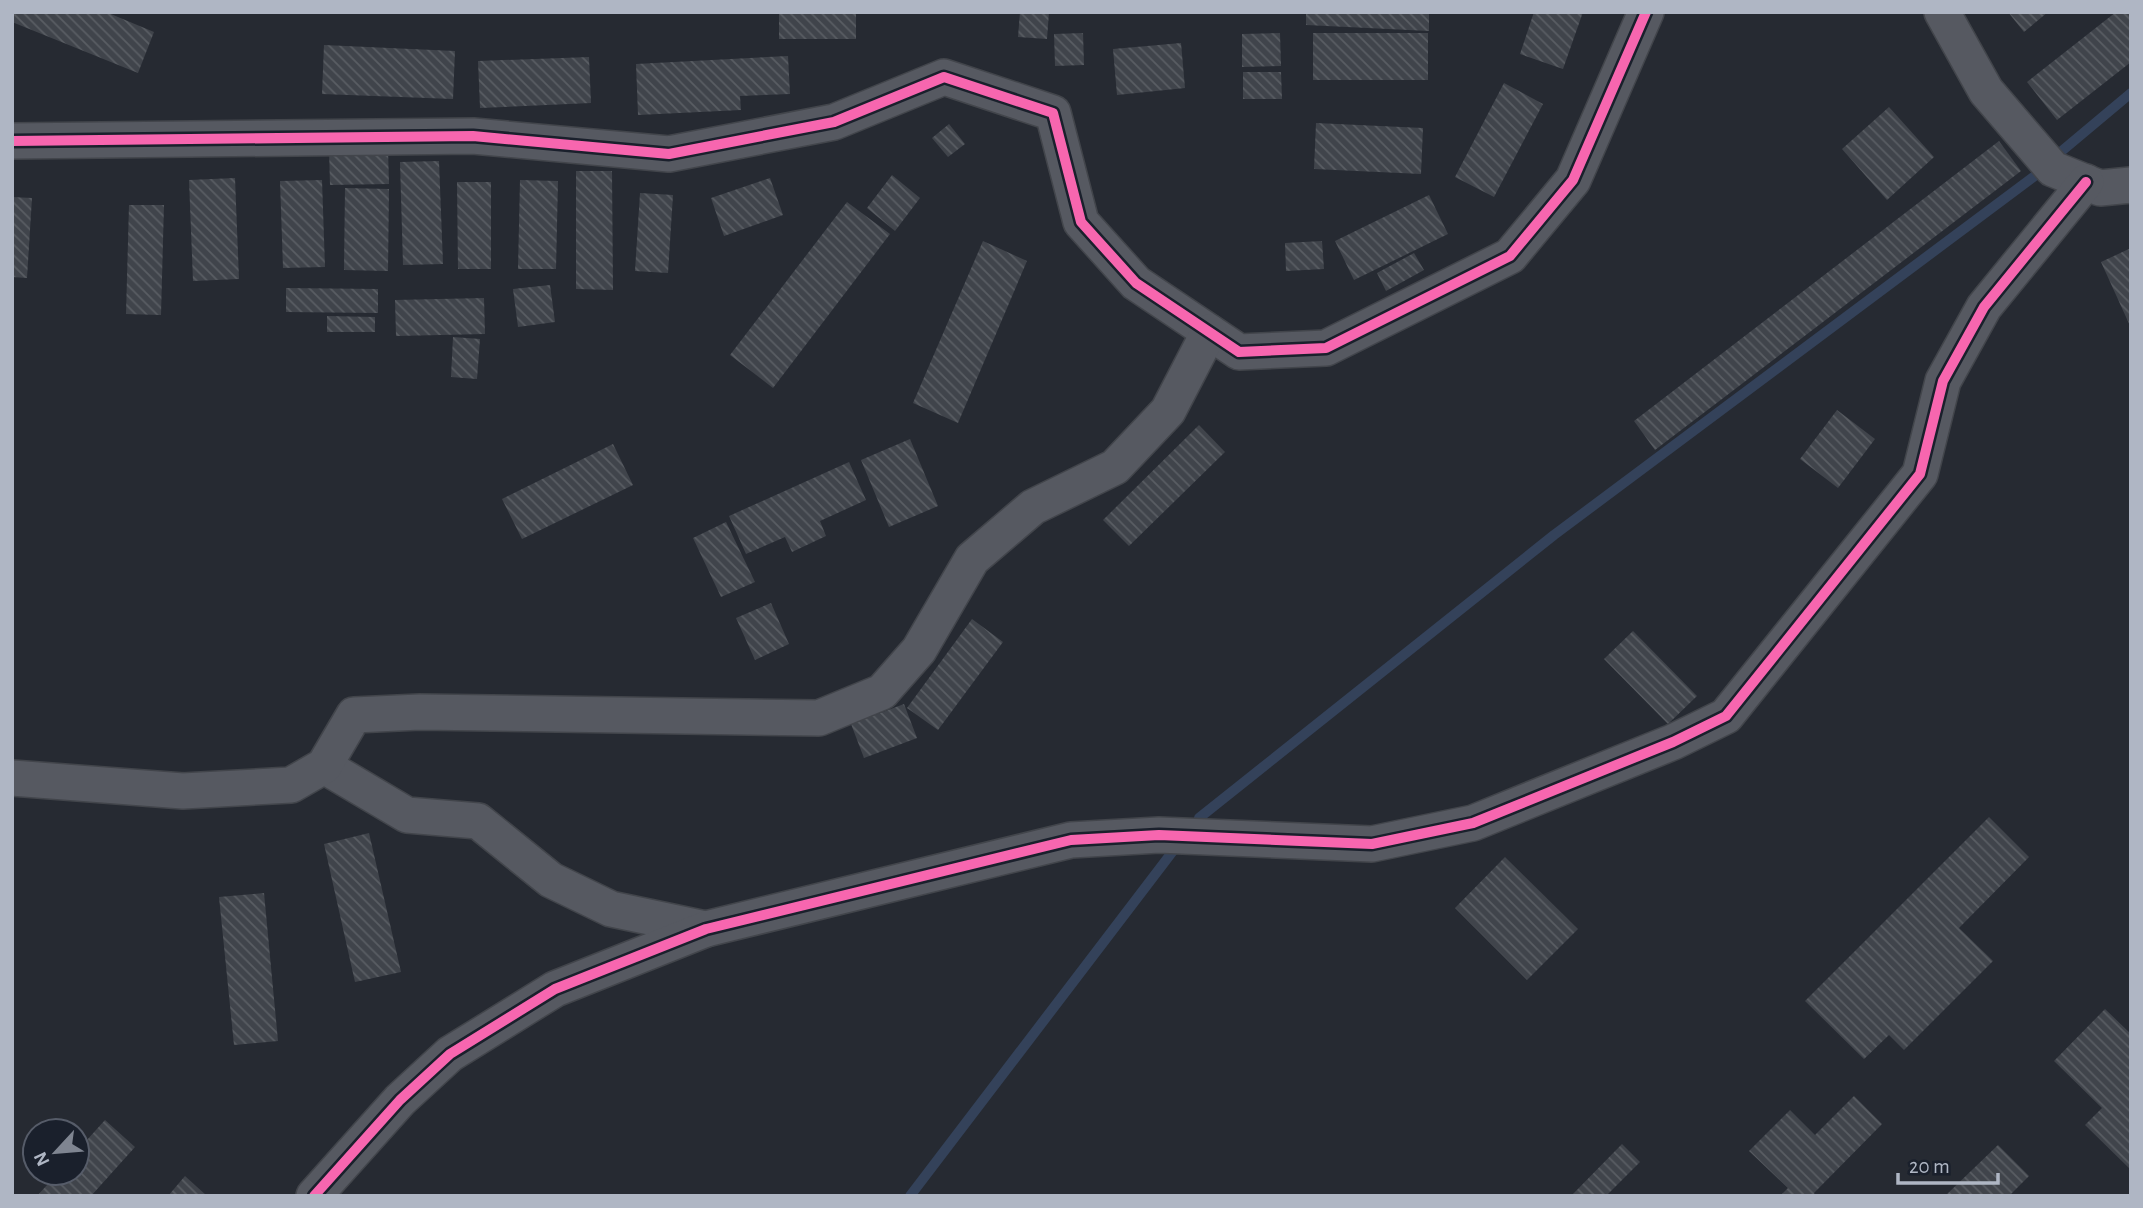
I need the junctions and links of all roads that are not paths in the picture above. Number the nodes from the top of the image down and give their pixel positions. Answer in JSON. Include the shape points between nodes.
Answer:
{"nodes":[{"id":1,"x":1646,"y":12,"type":"edge"},
{"id":2,"x":1942,"y":12,"type":"edge"},
{"id":3,"x":12,"y":141,"type":"edge"},
{"id":4,"x":2085,"y":182,"type":"junction"},
{"id":5,"x":2131,"y":185,"type":"edge"},
{"id":6,"x":1209,"y":332,"type":"junction"},
{"id":7,"x":324,"y":766,"type":"junction"},
{"id":8,"x":12,"y":778,"type":"edge"},
{"id":9,"x":706,"y":929,"type":"junction"},
{"id":10,"x":314,"y":1196,"type":"edge"}],
"edges":[{"from":1,"to":6,"type":"street","via":[[1573,180],[1510,256],[1326,348],[1239,352]]},
{"from":2,"to":4,"type":"street","via":[[1986,91],[2053,169]]},
{"from":3,"to":6,"type":"street","via":[[473,136],[670,154],[834,122],[944,77],[1053,113],[1081,222],[1136,283]]},
{"from":4,"to":5,"type":"street","via":[[2099,188]]},
{"from":4,"to":9,"type":"street","via":[[1984,307],[1943,381],[1920,474],[1726,716],[1473,823],[1372,844],[1159,835],[1071,841]]},
{"from":6,"to":7,"type":"street","via":[[1168,411],[1115,467],[1033,507],[972,559],[919,650],[882,692],[819,718],[354,715]]},
{"from":7,"to":8,"type":"street","via":[[291,785],[183,790]]},
{"from":7,"to":9,"type":"street","via":[[407,815],[478,821],[551,880],[611,909]]},
{"from":9,"to":10,"type":"street","via":[[555,989],[450,1054],[400,1100]]}]}
